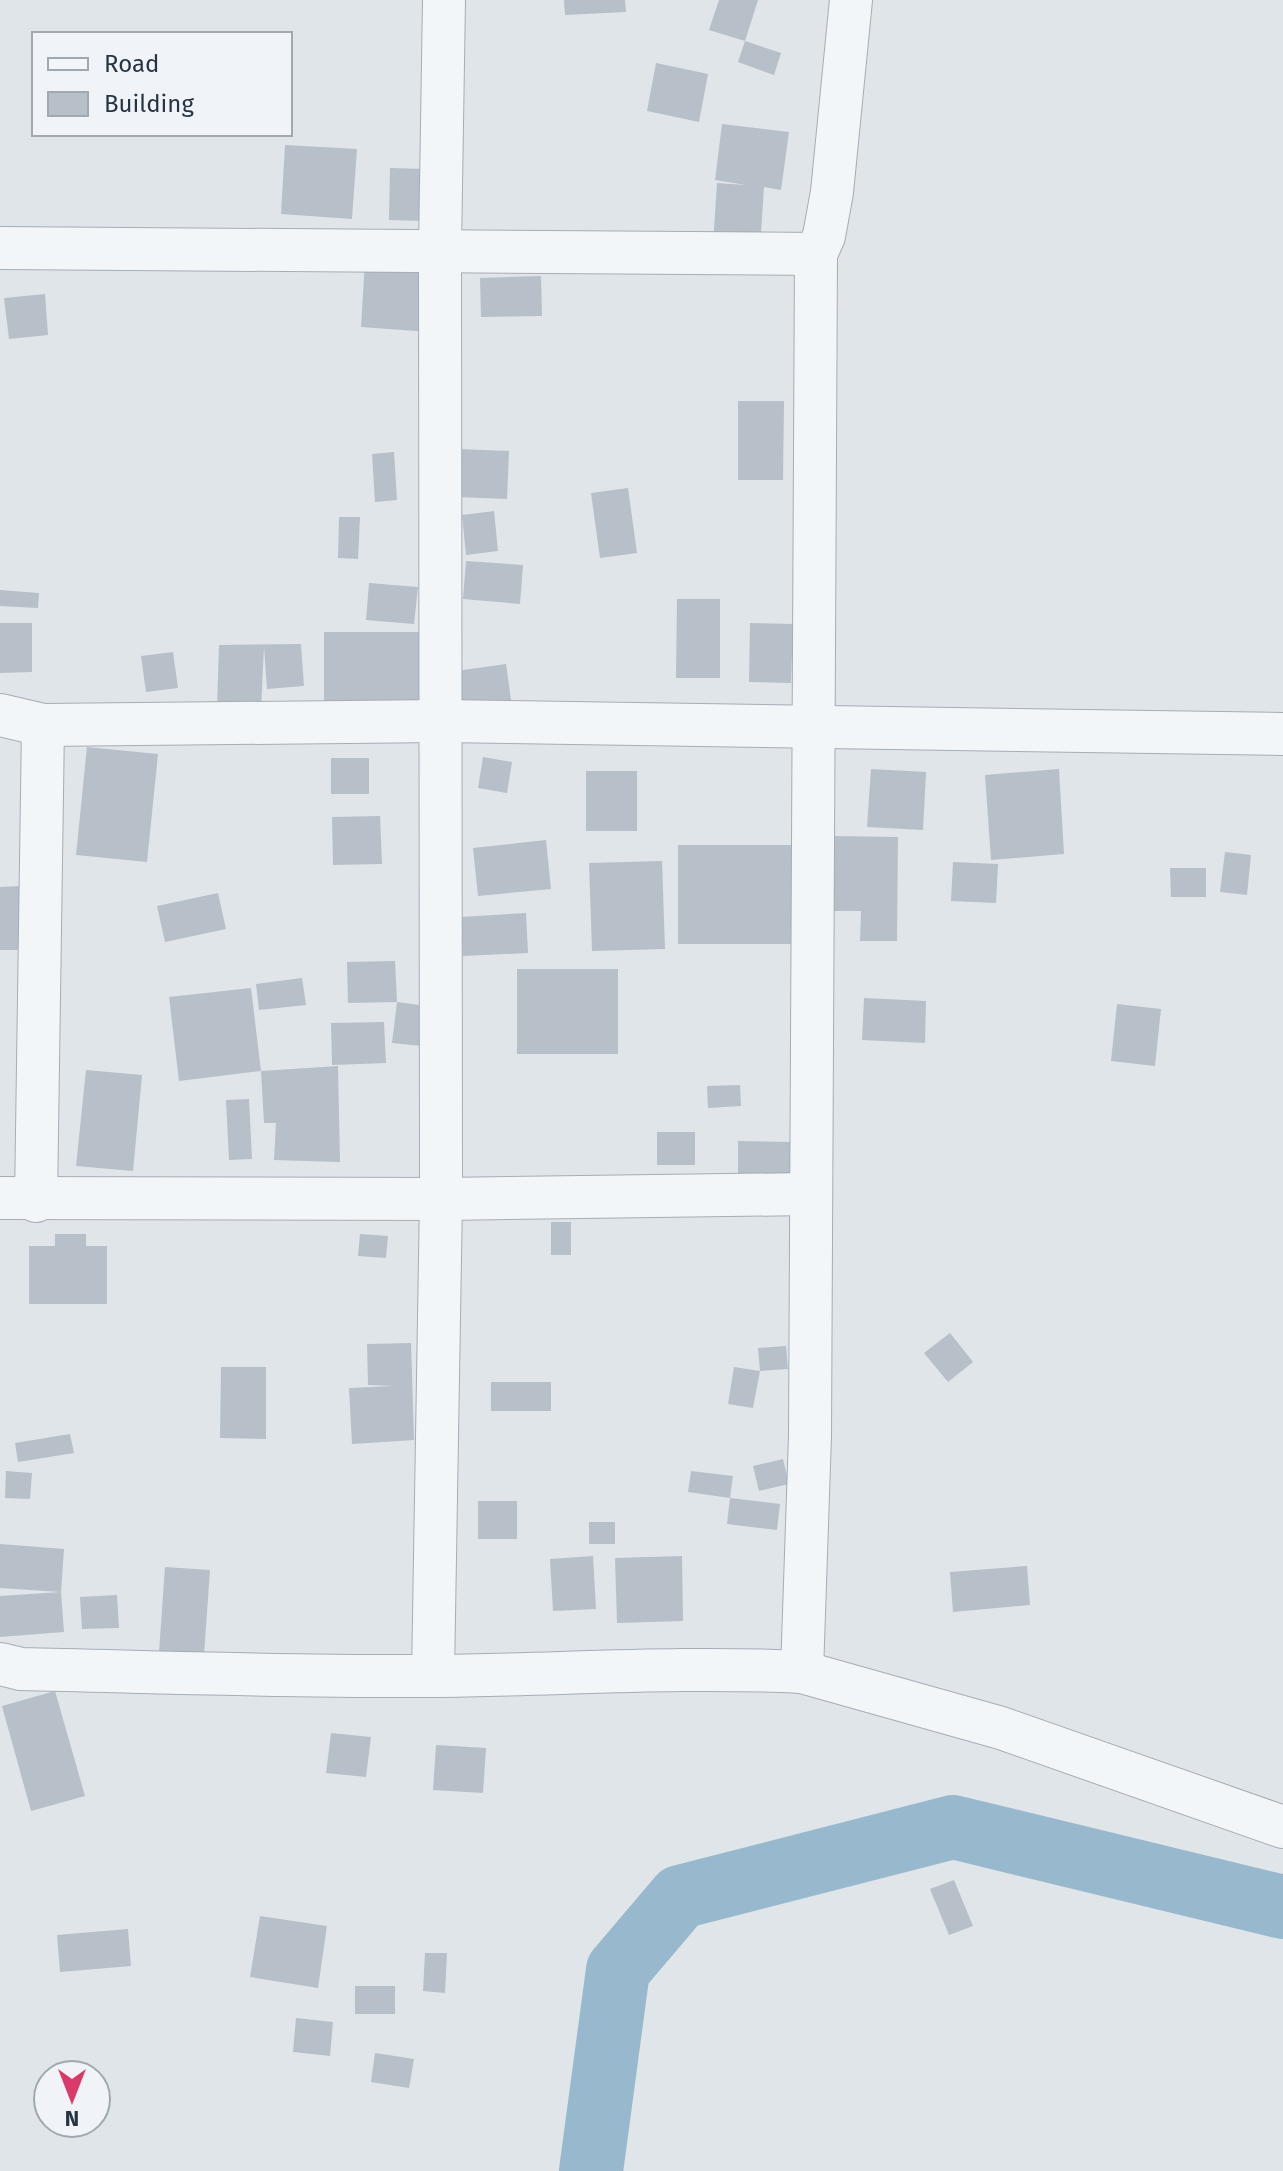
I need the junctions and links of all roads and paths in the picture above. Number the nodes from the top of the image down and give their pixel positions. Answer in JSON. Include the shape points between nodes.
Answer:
{"nodes":[{"id":1,"x":444,"y":0,"type":"edge"},
{"id":2,"x":851,"y":0,"type":"edge"},
{"id":3,"x":0,"y":248,"type":"edge"},
{"id":4,"x":440,"y":249,"type":"junction"},
{"id":5,"x":816,"y":254,"type":"junction"},
{"id":6,"x":0,"y":715,"type":"edge"},
{"id":7,"x":441,"y":721,"type":"junction"},
{"id":8,"x":43,"y":725,"type":"junction"},
{"id":9,"x":813,"y":726,"type":"junction"},
{"id":10,"x":1283,"y":734,"type":"edge"},
{"id":11,"x":809,"y":1194,"type":"junction"},
{"id":12,"x":18,"y":1199,"type":"edge"},
{"id":13,"x":441,"y":1199,"type":"junction"},
{"id":14,"x":0,"y":1664,"type":"edge"},
{"id":15,"x":802,"y":1672,"type":"junction"},
{"id":16,"x":433,"y":1676,"type":"junction"},
{"id":17,"x":1283,"y":1827,"type":"edge"}],
"edges":[{"from":1,"to":4,"type":"street"},
{"from":2,"to":5,"type":"street","via":[[832,192]]},
{"from":3,"to":4,"type":"street"},
{"from":4,"to":5,"type":"street"},
{"from":4,"to":7,"type":"street"},
{"from":5,"to":9,"type":"street"},
{"from":6,"to":8,"type":"street"},
{"from":7,"to":8,"type":"street"},
{"from":7,"to":9,"type":"street"},
{"from":7,"to":13,"type":"street"},
{"from":8,"to":12,"type":"street"},
{"from":9,"to":10,"type":"street"},
{"from":9,"to":11,"type":"street"},
{"from":11,"to":13,"type":"street"},
{"from":11,"to":15,"type":"street","via":[[810,1436]]},
{"from":12,"to":13,"type":"street"},
{"from":13,"to":16,"type":"street"},
{"from":14,"to":16,"type":"street","via":[[21,1669]]},
{"from":15,"to":16,"type":"street","via":[[703,1667]]},
{"from":15,"to":17,"type":"street","via":[[1001,1728]]}]}
